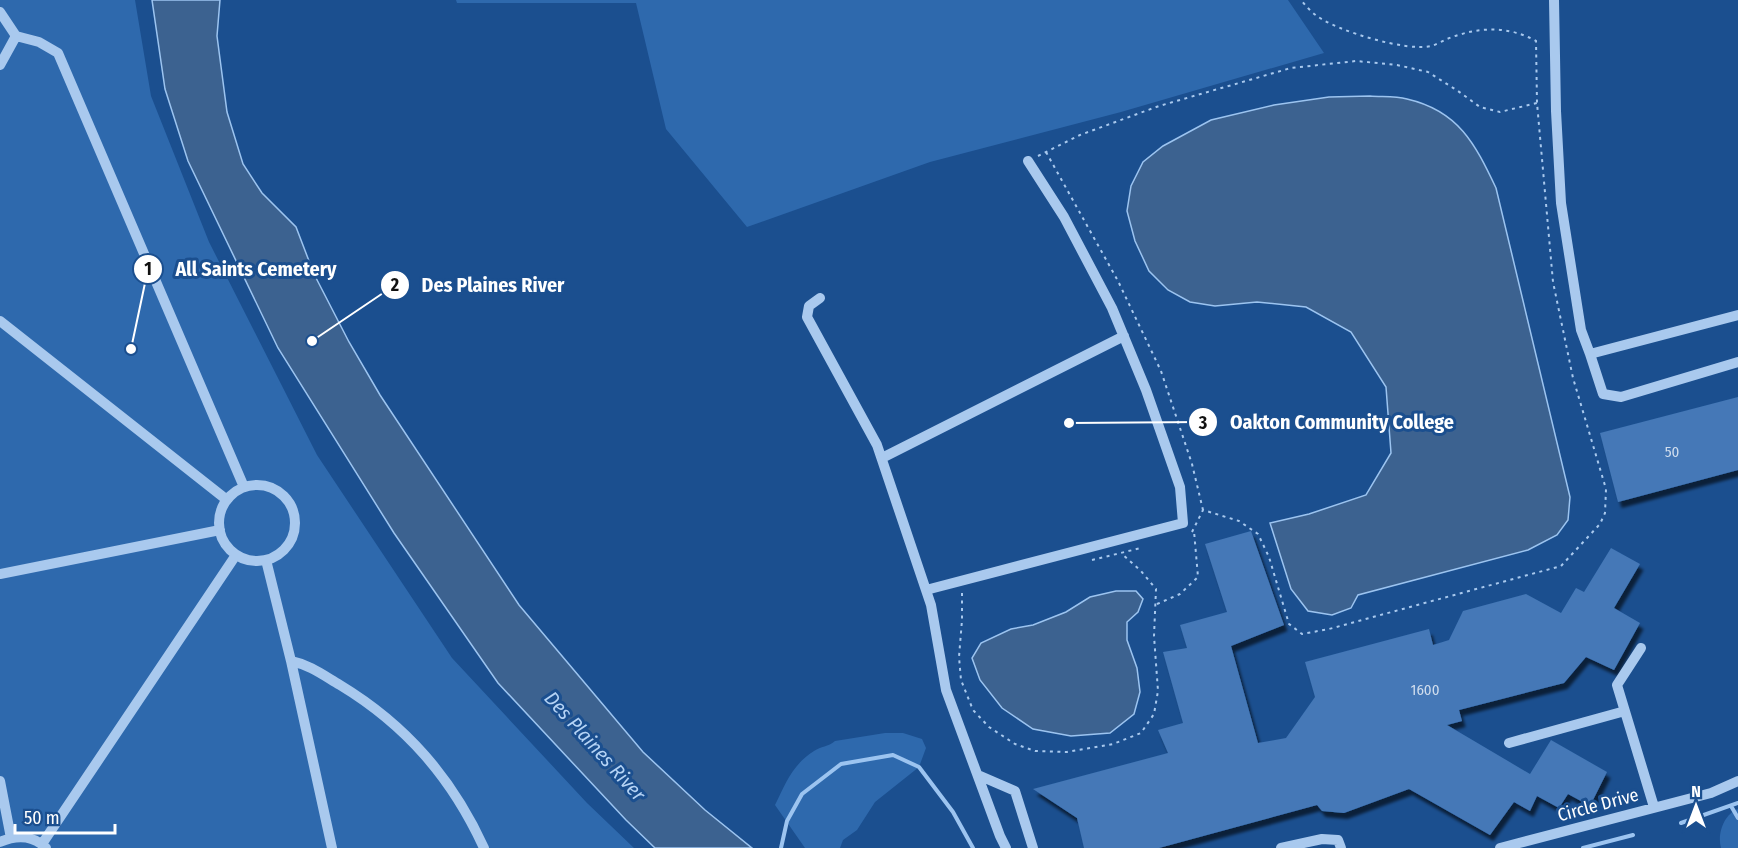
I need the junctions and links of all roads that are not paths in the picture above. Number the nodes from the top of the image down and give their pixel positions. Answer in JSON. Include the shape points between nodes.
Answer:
{"nodes":[{"id":1,"x":1554,"y":0,"type":"edge"},
{"id":2,"x":0,"y":12,"type":"edge"},
{"id":3,"x":16,"y":36,"type":"junction"},
{"id":4,"x":0,"y":65,"type":"edge"},
{"id":5,"x":1028,"y":161,"type":"road end"},
{"id":6,"x":820,"y":298,"type":"dead end"},
{"id":7,"x":1738,"y":315,"type":"edge"},
{"id":8,"x":0,"y":321,"type":"edge"},
{"id":9,"x":1124,"y":336,"type":"junction"},
{"id":10,"x":1590,"y":354,"type":"junction"},
{"id":11,"x":1738,"y":363,"type":"edge"},
{"id":12,"x":882,"y":458,"type":"junction"},
{"id":13,"x":244,"y":488,"type":"junction"},
{"id":14,"x":227,"y":500,"type":"junction"},
{"id":15,"x":220,"y":530,"type":"junction"},
{"id":16,"x":236,"y":555,"type":"junction"},
{"id":17,"x":266,"y":560,"type":"junction"},
{"id":18,"x":0,"y":574,"type":"edge"},
{"id":19,"x":926,"y":590,"type":"junction"},
{"id":20,"x":1641,"y":648,"type":"dead end"},
{"id":21,"x":291,"y":661,"type":"junction"},
{"id":22,"x":1625,"y":711,"type":"junction"},
{"id":23,"x":1509,"y":743,"type":"dead end"},
{"id":24,"x":978,"y":775,"type":"junction"},
{"id":25,"x":0,"y":781,"type":"edge"},
{"id":26,"x":1738,"y":782,"type":"edge"},
{"id":27,"x":1654,"y":807,"type":"junction"},
{"id":28,"x":11,"y":838,"type":"junction"},
{"id":29,"x":0,"y":842,"type":"edge"},
{"id":30,"x":44,"y":846,"type":"edge"},
{"id":31,"x":332,"y":848,"type":"edge"},
{"id":32,"x":484,"y":848,"type":"edge"},
{"id":33,"x":1006,"y":848,"type":"edge"},
{"id":34,"x":1033,"y":848,"type":"edge"},
{"id":35,"x":1281,"y":848,"type":"edge"},
{"id":36,"x":1341,"y":848,"type":"edge"},
{"id":37,"x":1500,"y":848,"type":"edge"}],
"edges":[{"from":1,"to":10,"type":"street","via":[[1561,202],[1581,330]]},
{"from":2,"to":3,"type":"street"},
{"from":3,"to":4,"type":"street"},
{"from":3,"to":13,"type":"street","via":[[58,52]]},
{"from":5,"to":9,"type":"street","via":[[1064,217]]},
{"from":6,"to":12,"type":"street","via":[[809,306],[807,316]]},
{"from":7,"to":10,"type":"street"},
{"from":8,"to":14,"type":"street"},
{"from":9,"to":12,"type":"street"},
{"from":9,"to":19,"type":"street","via":[[1180,487],[1183,523]]},
{"from":10,"to":11,"type":"street","via":[[1603,394],[1621,397]]},
{"from":12,"to":19,"type":"street"},
{"from":13,"to":14,"type":"street"},
{"from":13,"to":17,"type":"street","via":[[256,485],[279,492],[293,512],[295,524],[286,547]]},
{"from":14,"to":15,"type":"street","via":[[219,520]]},
{"from":15,"to":16,"type":"street"},
{"from":15,"to":18,"type":"street"},
{"from":16,"to":17,"type":"street"},
{"from":16,"to":30,"type":"street"},
{"from":17,"to":21,"type":"street"},
{"from":19,"to":24,"type":"street","via":[[946,690]]},
{"from":20,"to":22,"type":"street","via":[[1617,685]]},
{"from":21,"to":31,"type":"street"},
{"from":21,"to":32,"type":"street","via":[[305,664],[361,698],[407,736],[444,777],[470,817]]},
{"from":22,"to":23,"type":"street"},
{"from":22,"to":27,"type":"street"},
{"from":24,"to":33,"type":"street"},
{"from":24,"to":34,"type":"street","via":[[1015,791]]},
{"from":25,"to":28,"type":"street"},
{"from":26,"to":27,"type":"street","name":"Circle Drive","via":[[1712,793]]},
{"from":27,"to":37,"type":"street","name":"Circle Drive"},
{"from":28,"to":29,"type":"street"},
{"from":28,"to":30,"type":"street","via":[[32,839]]},
{"from":35,"to":36,"type":"street","via":[[1322,839],[1338,840]]}]}
